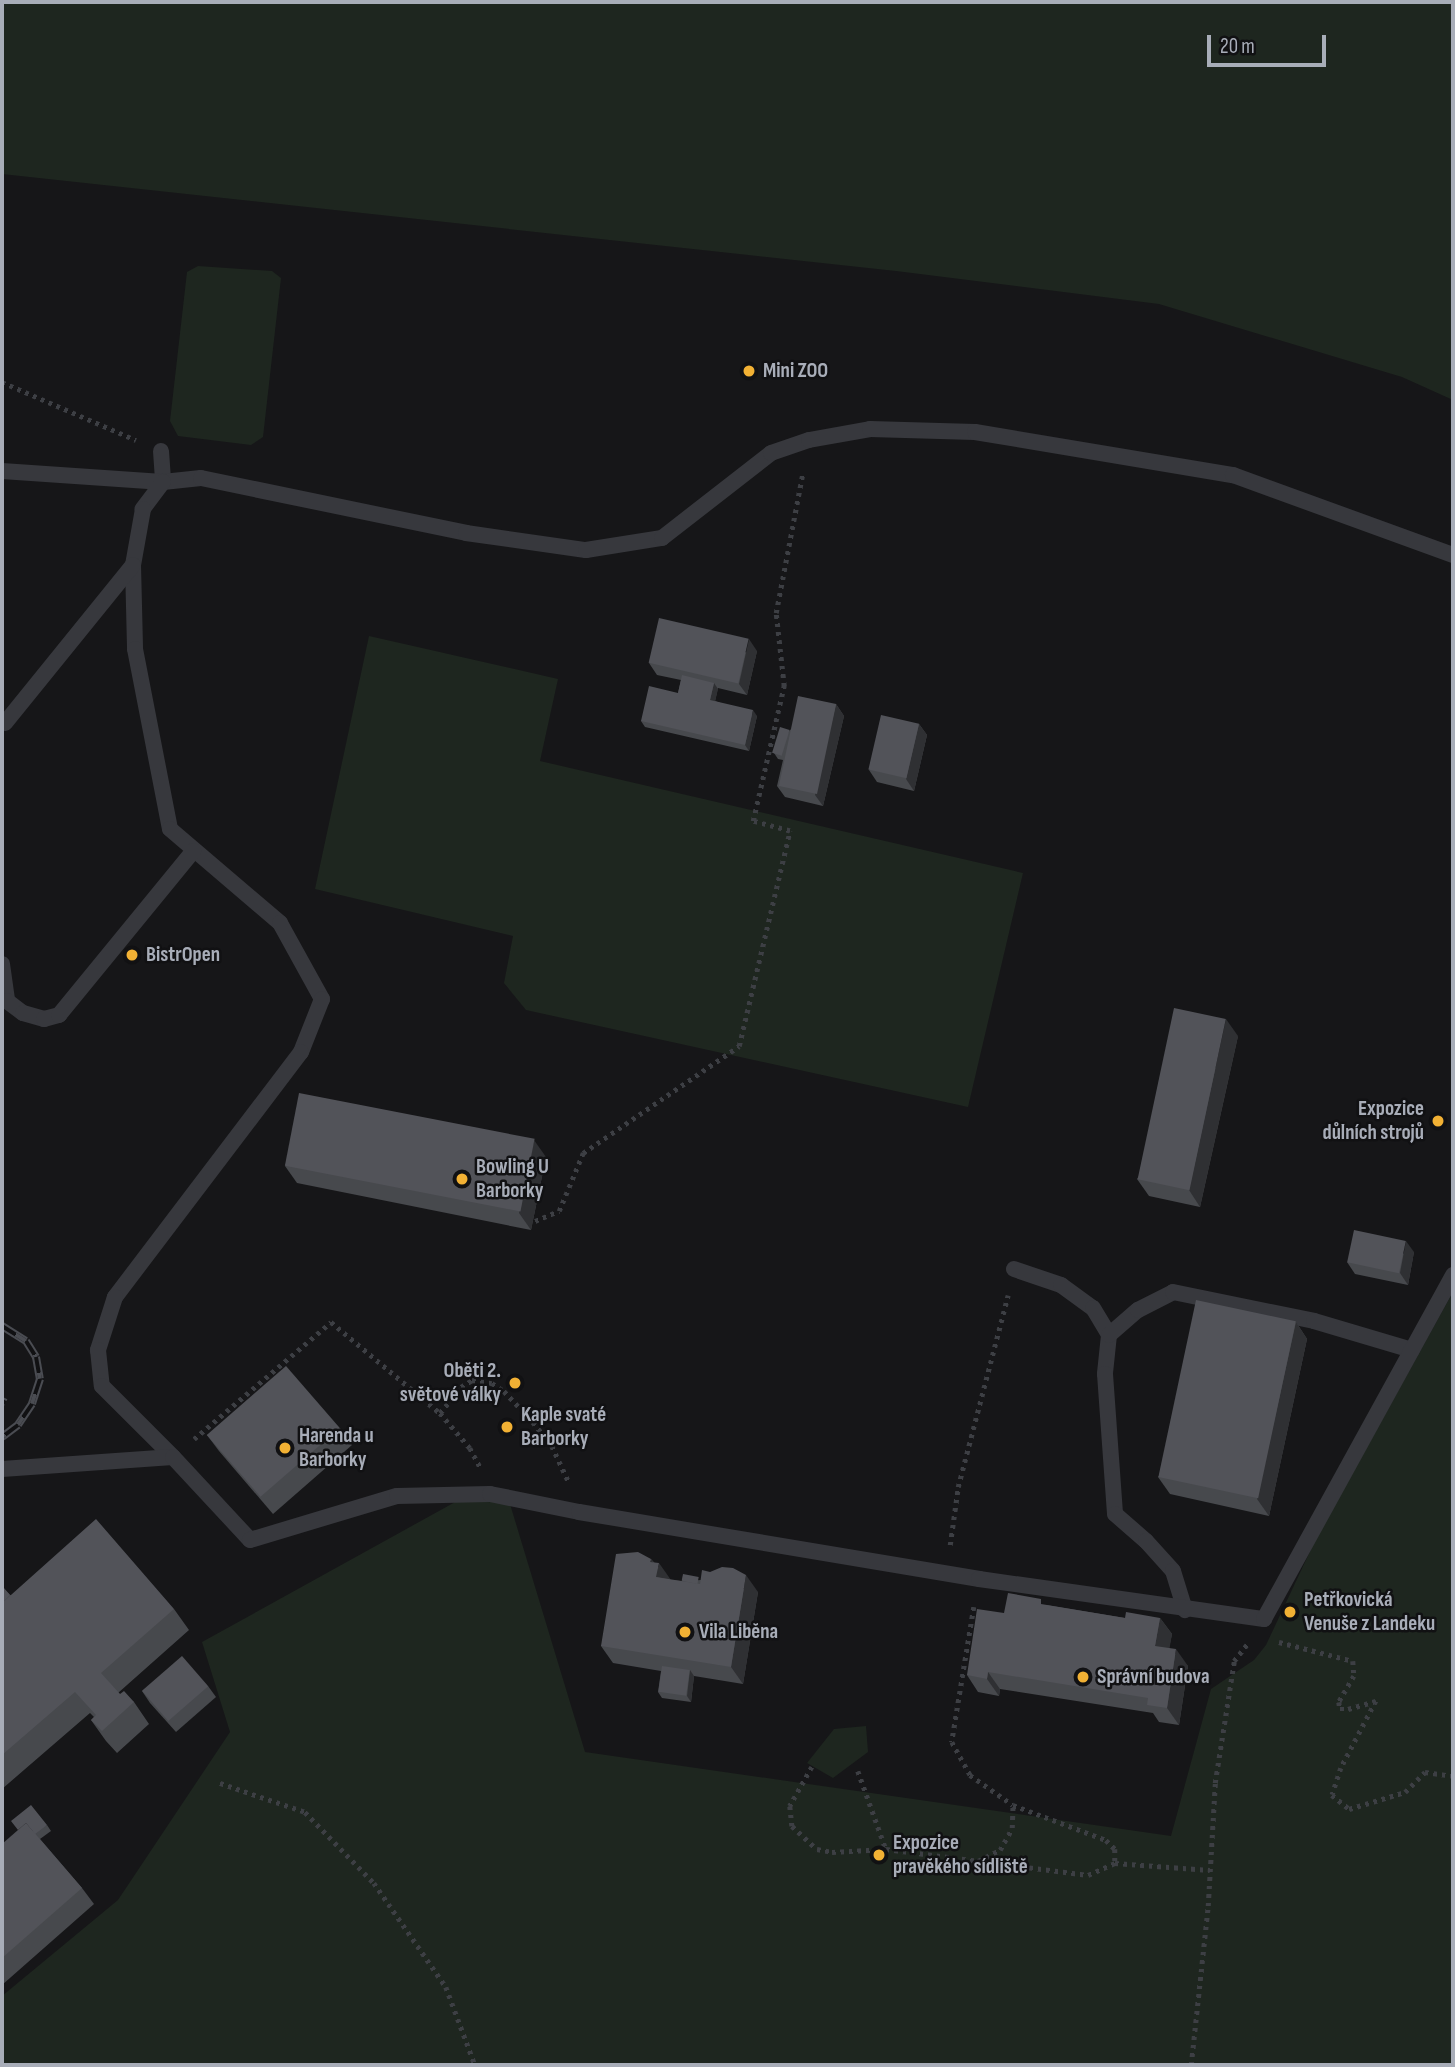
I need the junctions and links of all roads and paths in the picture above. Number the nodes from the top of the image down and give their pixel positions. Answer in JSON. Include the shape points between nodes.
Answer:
{"nodes":[{"id":1,"x":2,"y":382,"type":"edge"},
{"id":2,"x":809,"y":440,"type":"junction"},
{"id":3,"x":161,"y":451,"type":"joint"},
{"id":4,"x":2,"y":471,"type":"edge"},
{"id":5,"x":163,"y":482,"type":"junction"},
{"id":6,"x":1453,"y":555,"type":"edge"},
{"id":7,"x":133,"y":565,"type":"junction"},
{"id":8,"x":5,"y":723,"type":"dead end"},
{"id":9,"x":192,"y":851,"type":"junction"},
{"id":10,"x":2,"y":964,"type":"edge"},
{"id":11,"x":535,"y":1221,"type":"dead end"},
{"id":12,"x":1014,"y":1269,"type":"joint"},
{"id":13,"x":1453,"y":1275,"type":"edge"},
{"id":14,"x":1109,"y":1335,"type":"junction"},
{"id":15,"x":1412,"y":1350,"type":"junction"},
{"id":16,"x":440,"y":1413,"type":"junction"},
{"id":17,"x":173,"y":1457,"type":"junction"},
{"id":18,"x":2,"y":1469,"type":"edge"},
{"id":19,"x":490,"y":1494,"type":"junction"},
{"id":20,"x":579,"y":1513,"type":"junction"},
{"id":21,"x":952,"y":1535,"type":"dead end"},
{"id":22,"x":979,"y":1579,"type":"junction"},
{"id":23,"x":1185,"y":1610,"type":"junction"},
{"id":24,"x":1264,"y":1619,"type":"junction"},
{"id":25,"x":1304,"y":1651,"type":"dead end"},
{"id":26,"x":813,"y":1766,"type":"dead end"},
{"id":27,"x":858,"y":1771,"type":"dead end"},
{"id":28,"x":1453,"y":1776,"type":"edge"},
{"id":29,"x":220,"y":1783,"type":"dead end"},
{"id":30,"x":1013,"y":1805,"type":"junction"},
{"id":31,"x":886,"y":1849,"type":"junction"},
{"id":32,"x":978,"y":1861,"type":"junction"},
{"id":33,"x":1115,"y":1863,"type":"junction"},
{"id":34,"x":1210,"y":1870,"type":"junction"},
{"id":35,"x":475,"y":2065,"type":"edge"},
{"id":36,"x":1191,"y":2065,"type":"edge"}],
"edges":[{"from":1,"to":3,"type":"path"},
{"from":2,"to":5,"type":"lane","via":[[771,453],[662,538],[586,550],[466,533],[201,478]]},
{"from":2,"to":6,"type":"lane","via":[[870,429],[975,432],[1233,475]]},
{"from":2,"to":11,"type":"path","via":[[776,613],[784,686],[753,821],[790,831],[739,1046],[583,1153],[559,1211]]},
{"from":3,"to":5,"type":"lane"},
{"from":4,"to":5,"type":"lane"},
{"from":5,"to":7,"type":"lane","via":[[143,509]]},
{"from":7,"to":8,"type":"lane"},
{"from":7,"to":9,"type":"lane","via":[[135,649],[170,829]]},
{"from":9,"to":10,"type":"lane","via":[[59,1015],[44,1019],[23,1013],[6,1001]]},
{"from":9,"to":17,"type":"lane","via":[[280,923],[321,999],[302,1052],[115,1297],[98,1350],[102,1387]]},
{"from":12,"to":14,"type":"lane","via":[[1061,1286],[1093,1308]]},
{"from":12,"to":21,"type":"path","via":[[958,1487]]},
{"from":13,"to":15,"type":"lane"},
{"from":14,"to":15,"type":"lane","via":[[1138,1310],[1173,1292],[1314,1321]]},
{"from":14,"to":23,"type":"lane","via":[[1105,1374],[1115,1514],[1174,1572]]},
{"from":15,"to":24,"type":"lane"},
{"from":16,"to":17,"type":"path","via":[[331,1322]]},
{"from":16,"to":19,"type":"path","via":[[470,1448]]},
{"from":16,"to":20,"type":"path","via":[[472,1380],[483,1380],[504,1391],[552,1446]]},
{"from":17,"to":18,"type":"lane"},
{"from":17,"to":19,"type":"lane","via":[[250,1540],[397,1496]]},
{"from":19,"to":20,"type":"lane"},
{"from":20,"to":22,"type":"lane"},
{"from":22,"to":23,"type":"lane"},
{"from":22,"to":30,"type":"path","via":[[952,1742],[970,1775]]},
{"from":23,"to":24,"type":"lane"},
{"from":24,"to":34,"type":"path","via":[[1234,1661],[1215,1783]]},
{"from":25,"to":28,"type":"path","via":[[1353,1661],[1354,1676],[1339,1702],[1340,1709],[1376,1701],[1332,1795],[1349,1809],[1405,1792],[1425,1772]]},
{"from":26,"to":31,"type":"path","via":[[790,1806],[792,1826],[817,1849]]},
{"from":27,"to":31,"type":"path"},
{"from":29,"to":35,"type":"path","via":[[305,1812],[374,1883],[446,1987]]},
{"from":30,"to":32,"type":"path","via":[[1012,1828],[1000,1850]]},
{"from":30,"to":33,"type":"path","via":[[1106,1840],[1115,1849]]},
{"from":31,"to":32,"type":"path"},
{"from":32,"to":33,"type":"path","via":[[1088,1875]]},
{"from":33,"to":34,"type":"path"},
{"from":34,"to":36,"type":"path"}]}
